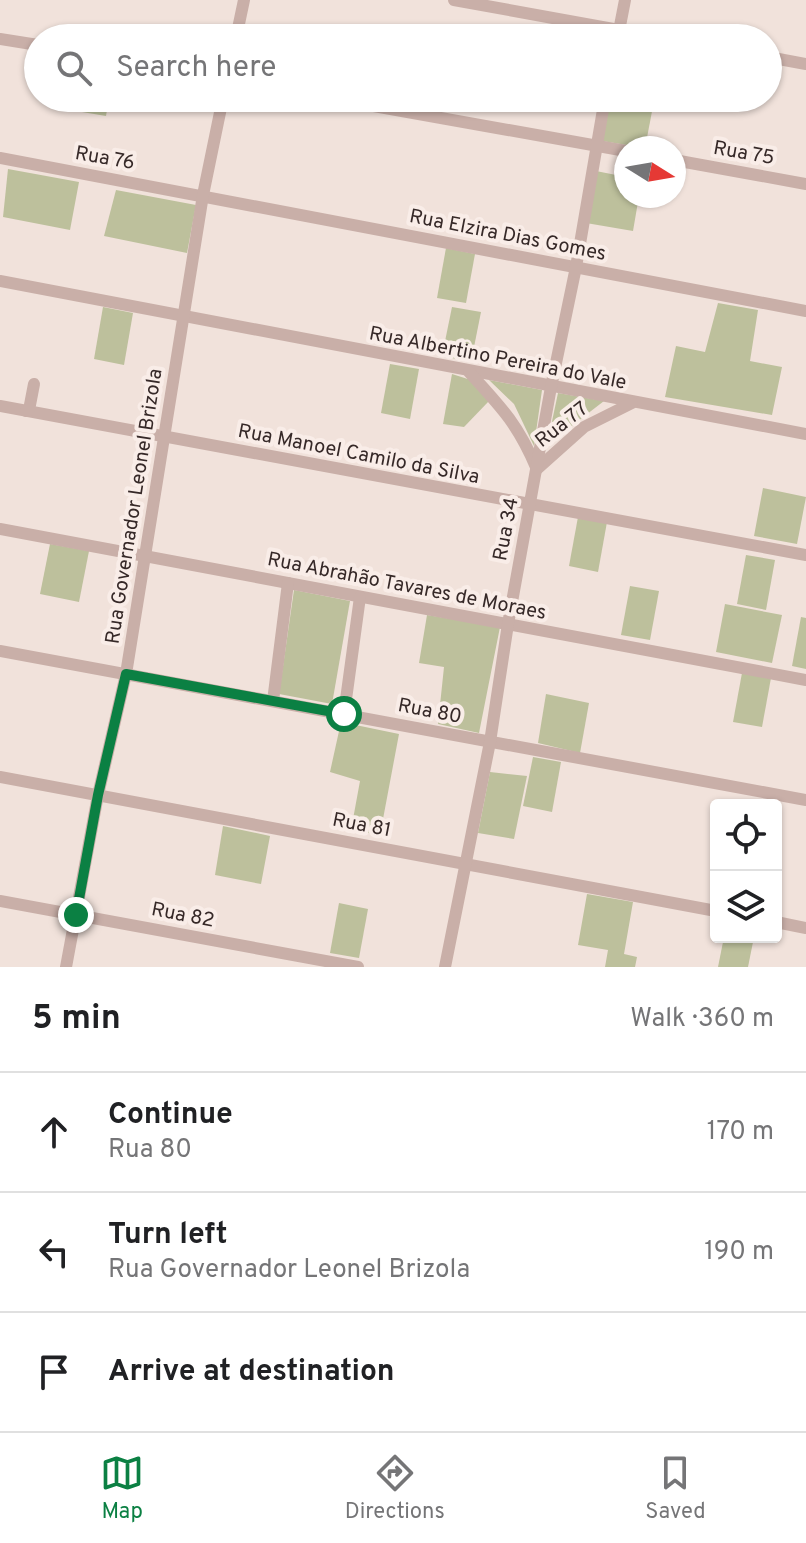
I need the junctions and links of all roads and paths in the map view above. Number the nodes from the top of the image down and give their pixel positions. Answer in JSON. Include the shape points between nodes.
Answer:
{"nodes":[{"id":1,"x":244,"y":0,"type":"edge"},
{"id":2,"x":454,"y":0,"type":"edge"},
{"id":3,"x":625,"y":0,"type":"edge"},
{"id":4,"x":488,"y":3,"type":"edge"},
{"id":5,"x":239,"y":24,"type":"edge"},
{"id":6,"x":576,"y":24,"type":"edge"},
{"id":7,"x":620,"y":24,"type":"edge"},
{"id":8,"x":0,"y":39,"type":"edge"},
{"id":9,"x":24,"y":43,"type":"edge"},
{"id":10,"x":782,"y":60,"type":"edge"},
{"id":11,"x":806,"y":64,"type":"edge"},
{"id":12,"x":220,"y":112,"type":"edge"},
{"id":13,"x":408,"y":112,"type":"edge"},
{"id":14,"x":602,"y":112,"type":"edge"},
{"id":15,"x":595,"y":145,"type":"junction"},
{"id":16,"x":614,"y":149,"type":"edge"},
{"id":17,"x":0,"y":158,"type":"edge"},
{"id":18,"x":686,"y":162,"type":"edge"},
{"id":19,"x":806,"y":184,"type":"edge"},
{"id":20,"x":203,"y":195,"type":"junction"},
{"id":21,"x":576,"y":267,"type":"junction"},
{"id":22,"x":0,"y":281,"type":"edge"},
{"id":23,"x":806,"y":311,"type":"edge"},
{"id":24,"x":184,"y":316,"type":"junction"},
{"id":25,"x":469,"y":372,"type":"junction"},
{"id":26,"x":34,"y":384,"type":"dead end"},
{"id":27,"x":551,"y":387,"type":"junction"},
{"id":28,"x":633,"y":402,"type":"junction"},
{"id":29,"x":0,"y":406,"type":"edge"},
{"id":30,"x":26,"y":411,"type":"junction"},
{"id":31,"x":806,"y":434,"type":"edge"},
{"id":32,"x":163,"y":437,"type":"junction"},
{"id":33,"x":537,"y":469,"type":"junction"},
{"id":34,"x":530,"y":505,"type":"junction"},
{"id":35,"x":0,"y":529,"type":"edge"},
{"id":36,"x":806,"y":555,"type":"edge"},
{"id":37,"x":143,"y":557,"type":"junction"},
{"id":38,"x":288,"y":583,"type":"junction"},
{"id":39,"x":360,"y":597,"type":"junction"},
{"id":40,"x":508,"y":624,"type":"junction"},
{"id":41,"x":0,"y":651,"type":"edge"},
{"id":42,"x":126,"y":674,"type":"junction"},
{"id":43,"x":806,"y":680,"type":"edge"},
{"id":44,"x":273,"y":701,"type":"junction"},
{"id":45,"x":344,"y":714,"type":"junction"},
{"id":46,"x":490,"y":742,"type":"junction"},
{"id":47,"x":0,"y":777,"type":"edge"},
{"id":48,"x":98,"y":795,"type":"junction"},
{"id":49,"x":806,"y":800,"type":"edge"},
{"id":50,"x":466,"y":864,"type":"junction"},
{"id":51,"x":0,"y":901,"type":"edge"},
{"id":52,"x":710,"y":910,"type":"edge"},
{"id":53,"x":76,"y":915,"type":"junction"},
{"id":54,"x":782,"y":923,"type":"edge"},
{"id":55,"x":806,"y":928,"type":"edge"},
{"id":56,"x":66,"y":967,"type":"edge"},
{"id":57,"x":358,"y":967,"type":"edge"},
{"id":58,"x":445,"y":967,"type":"edge"}],
"edges":[{"from":1,"to":5,"type":"street"},
{"from":2,"to":4,"type":"street"},
{"from":3,"to":7,"type":"street"},
{"from":4,"to":6,"type":"street"},
{"from":8,"to":9,"type":"street"},
{"from":10,"to":11,"type":"street"},
{"from":12,"to":20,"type":"street","name":"Rua Governador Leonel Brizola"},
{"from":13,"to":15,"type":"street"},
{"from":14,"to":15,"type":"street","name":"Rua 34"},
{"from":15,"to":16,"type":"street"},
{"from":15,"to":21,"type":"street","name":"Rua 34"},
{"from":17,"to":20,"type":"street","name":"Rua 76"},
{"from":18,"to":19,"type":"street","name":"Rua 75"},
{"from":20,"to":21,"type":"street","name":"Rua Elzira Dias Gomes"},
{"from":20,"to":24,"type":"street","name":"Rua Governador Leonel Brizola"},
{"from":21,"to":23,"type":"street","name":"Rua Elzira Dias Gomes"},
{"from":21,"to":27,"type":"street","name":"Rua 34"},
{"from":22,"to":24,"type":"street"},
{"from":24,"to":25,"type":"street","name":"Rua Albertino Pereira do Vale"},
{"from":24,"to":32,"type":"street","name":"Rua Governador Leonel Brizola"},
{"from":25,"to":27,"type":"street","name":"Rua Albertino Pereira do Vale"},
{"from":25,"to":33,"type":"street","name":"Rua 77","via":[[522,434]]},
{"from":26,"to":30,"type":"street"},
{"from":27,"to":28,"type":"street","name":"Rua Albertino Pereira do Vale"},
{"from":27,"to":33,"type":"street","name":"Rua 34"},
{"from":28,"to":31,"type":"street","name":"Rua Albertino Pereira do Vale"},
{"from":28,"to":33,"type":"street","name":"Rua 77","via":[[584,427]]},
{"from":29,"to":30,"type":"street","name":"Rua Manoel Camilo da Silva"},
{"from":30,"to":32,"type":"street","name":"Rua Manoel Camilo da Silva"},
{"from":32,"to":34,"type":"street","name":"Rua Manoel Camilo da Silva"},
{"from":32,"to":37,"type":"street","name":"Rua Governador Leonel Brizola"},
{"from":33,"to":34,"type":"street","name":"Rua 34"},
{"from":34,"to":36,"type":"street","name":"Rua Manoel Camilo da Silva"},
{"from":34,"to":40,"type":"street","name":"Rua 34"},
{"from":35,"to":37,"type":"street","name":"Rua Abrahão Tavares de Moraes"},
{"from":37,"to":38,"type":"street","name":"Rua Abrahão Tavares de Moraes"},
{"from":37,"to":42,"type":"street","name":"Rua Governador Leonel Brizola"},
{"from":38,"to":39,"type":"street","name":"Rua Abrahão Tavares de Moraes"},
{"from":38,"to":44,"type":"street"},
{"from":39,"to":40,"type":"street","name":"Rua Abrahão Tavares de Moraes"},
{"from":39,"to":45,"type":"street"},
{"from":40,"to":43,"type":"street","name":"Rua Abrahão Tavares de Moraes"},
{"from":40,"to":46,"type":"street","name":"Rua 34"},
{"from":41,"to":42,"type":"street","name":"Rua 80"},
{"from":42,"to":44,"type":"street","name":"Rua 80"},
{"from":42,"to":48,"type":"street","name":"Rua Governador Leonel Brizola"},
{"from":44,"to":45,"type":"street","name":"Rua 80"},
{"from":45,"to":46,"type":"street","name":"Rua 80"},
{"from":46,"to":49,"type":"street","name":"Rua 80"},
{"from":46,"to":50,"type":"street","name":"Rua 34"},
{"from":47,"to":48,"type":"street","name":"Rua 81"},
{"from":48,"to":50,"type":"street","name":"Rua 81"},
{"from":48,"to":53,"type":"street","name":"Rua Governador Leonel Brizola"},
{"from":50,"to":52,"type":"street","name":"Rua 81"},
{"from":50,"to":58,"type":"street","name":"Rua 34"},
{"from":51,"to":53,"type":"street","name":"Rua 82"},
{"from":53,"to":56,"type":"street","name":"Rua Governador Leonel Brizola"},
{"from":53,"to":57,"type":"street","name":"Rua 82"},
{"from":54,"to":55,"type":"street"}]}
